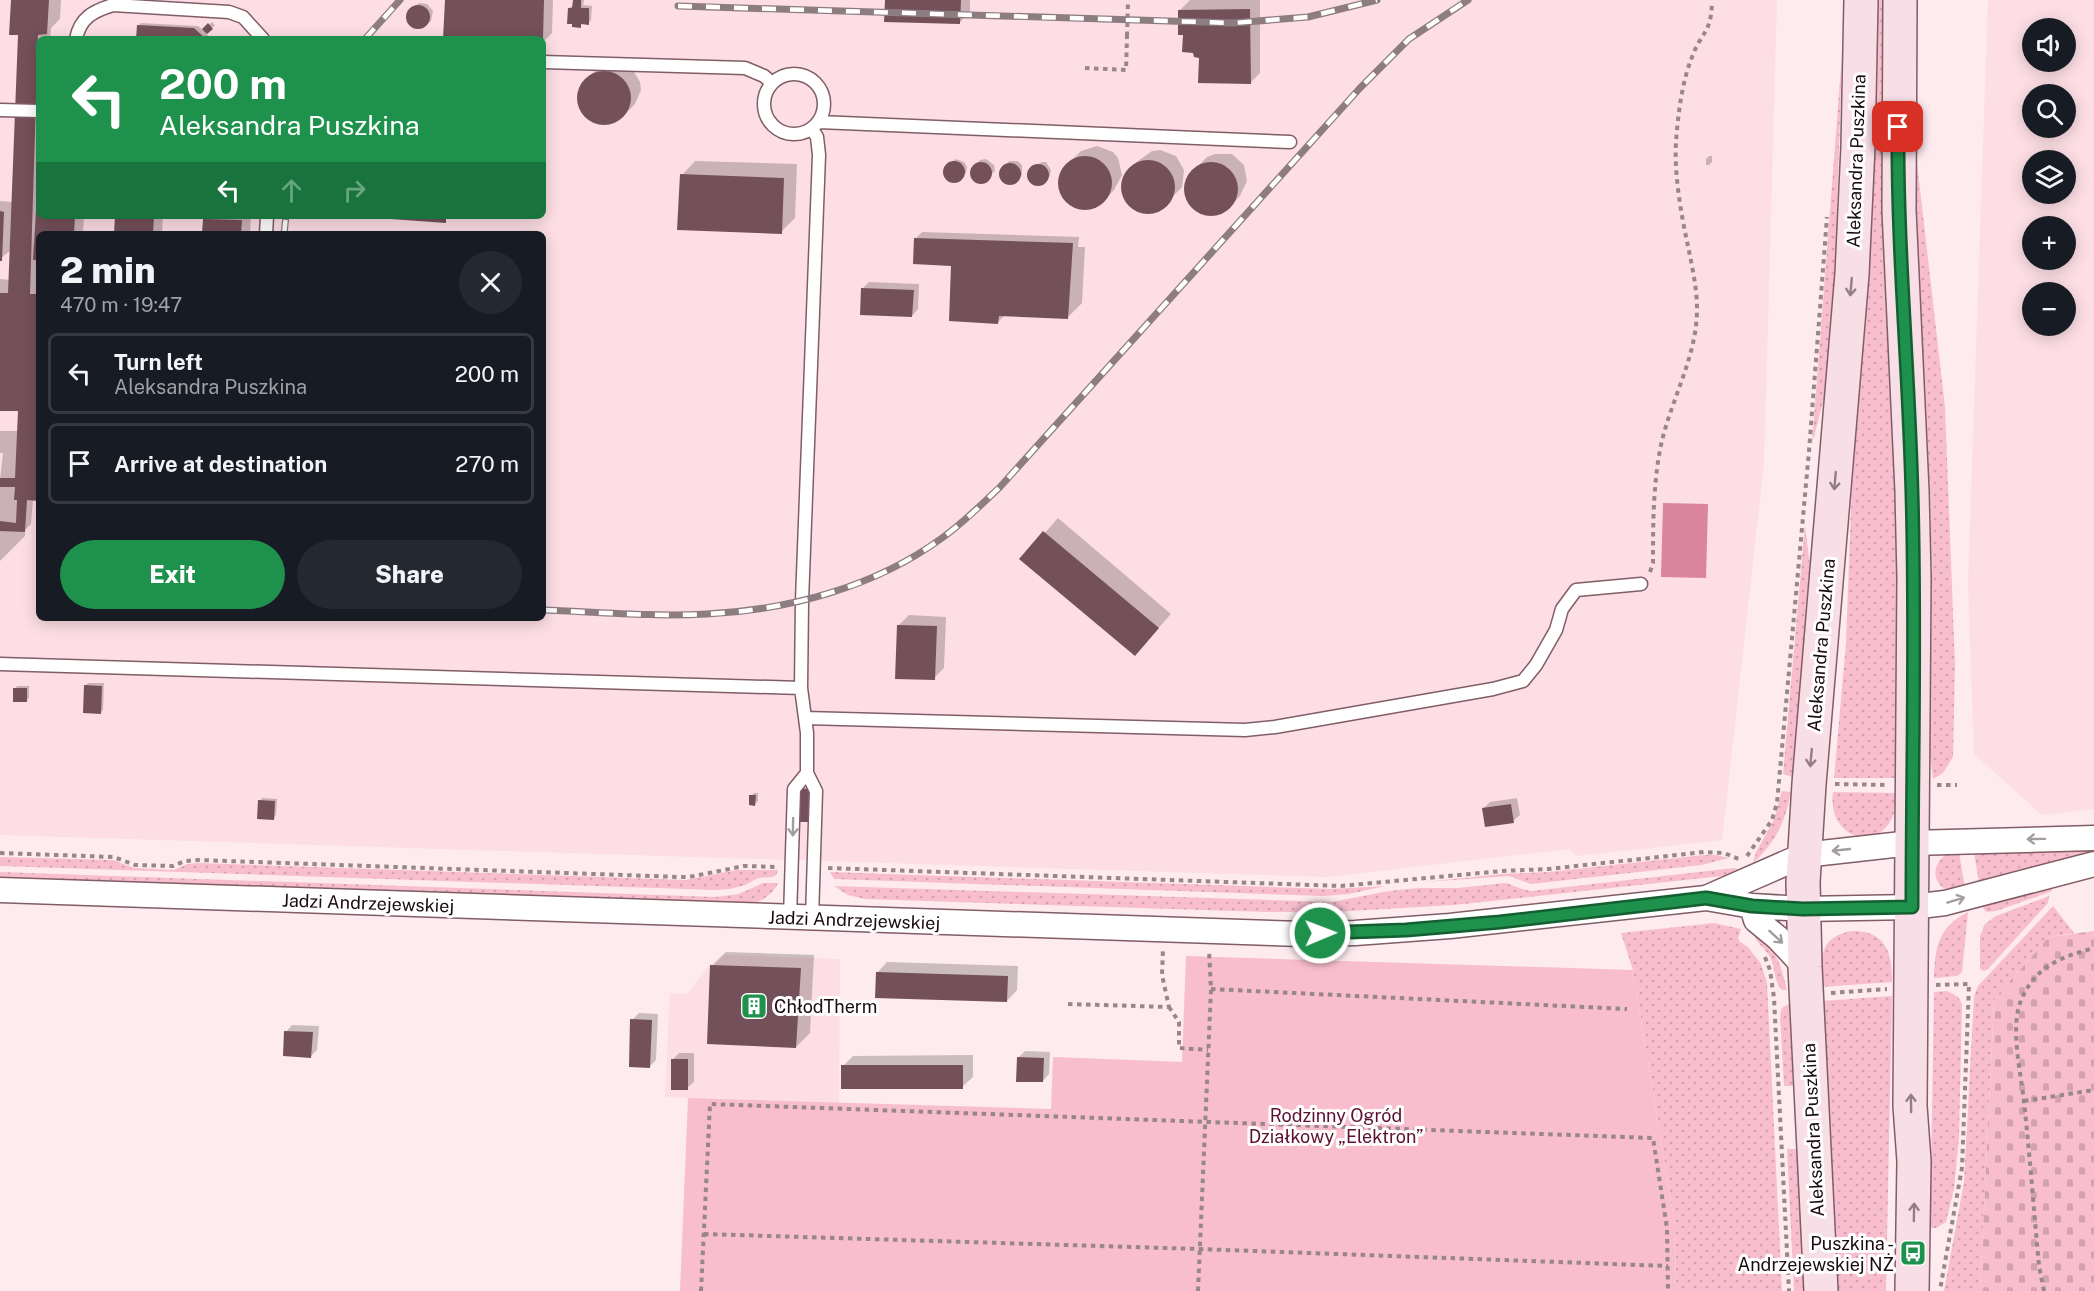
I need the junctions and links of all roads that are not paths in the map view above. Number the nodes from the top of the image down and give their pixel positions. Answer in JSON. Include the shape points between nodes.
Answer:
{"nodes":[{"id":1,"x":1861,"y":0,"type":"edge"},
{"id":2,"x":1900,"y":0,"type":"edge"},
{"id":3,"x":77,"y":36,"type":"edge"},
{"id":4,"x":260,"y":36,"type":"edge"},
{"id":5,"x":546,"y":62,"type":"edge"},
{"id":6,"x":772,"y":83,"type":"junction"},
{"id":7,"x":0,"y":110,"type":"edge"},
{"id":8,"x":36,"y":111,"type":"edge"},
{"id":9,"x":815,"y":125,"type":"junction"},
{"id":10,"x":1290,"y":142,"type":"dead end"},
{"id":11,"x":1641,"y":584,"type":"road end"},
{"id":12,"x":0,"y":663,"type":"edge"},
{"id":13,"x":801,"y":688,"type":"junction"},
{"id":14,"x":805,"y":718,"type":"junction"},
{"id":15,"x":807,"y":773,"type":"junction"},
{"id":16,"x":2094,"y":838,"type":"edge"},
{"id":17,"x":1911,"y":843,"type":"junction"},
{"id":18,"x":1804,"y":855,"type":"junction"},
{"id":19,"x":2094,"y":864,"type":"edge"},
{"id":20,"x":0,"y":891,"type":"edge"},
{"id":21,"x":1706,"y":898,"type":"junction"},
{"id":22,"x":1752,"y":906,"type":"junction"},
{"id":23,"x":1912,"y":907,"type":"junction"},
{"id":24,"x":1803,"y":909,"type":"junction"},
{"id":25,"x":801,"y":918,"type":"junction"},
{"id":26,"x":1813,"y":981,"type":"junction"},
{"id":27,"x":1821,"y":1291,"type":"edge"},
{"id":28,"x":1912,"y":1291,"type":"edge"}],
"edges":[{"from":1,"to":18,"type":"main road","name":"Aleksandra Puszkina","one_way":true,"via":[[1852,273],[1794,784]]},
{"from":2,"to":17,"type":"main road","via":[[1899,210],[1914,578]]},
{"from":3,"to":4,"type":"lane","via":[[85,18],[113,5],[229,12],[243,16]]},
{"from":5,"to":6,"type":"lane","via":[[745,68]]},
{"from":6,"to":9,"type":"lane","via":[[790,74],[810,78],[822,93],[824,103]]},
{"from":6,"to":9,"type":"lane","via":[[764,111],[774,128],[793,135],[803,134]]},
{"from":7,"to":8,"type":"lane"},
{"from":9,"to":10,"type":"lane"},
{"from":9,"to":13,"type":"lane","via":[[819,155]]},
{"from":11,"to":14,"type":"lane","via":[[1576,590],[1523,681],[1275,727],[1245,730]]},
{"from":12,"to":13,"type":"lane"},
{"from":13,"to":14,"type":"lane"},
{"from":14,"to":15,"type":"lane"},
{"from":15,"to":25,"type":"lane","via":[[816,791],[814,868]]},
{"from":15,"to":25,"type":"lane","one_way":true,"via":[[794,789],[793,867]]},
{"from":16,"to":17,"type":"street","name":"Jadzi Andrzejewskiej","one_way":true},
{"from":17,"to":18,"type":"street","name":"Jadzi Andrzejewskiej","one_way":true},
{"from":17,"to":23,"type":"main road"},
{"from":18,"to":21,"type":"street","name":"Jadzi Andrzejewskiej"},
{"from":18,"to":24,"type":"main road","name":"Aleksandra Puszkina"},
{"from":23,"to":19,"type":"street","name":"Jadzi Andrzejewskiej","one_way":true,"via":[[1945,903]]},
{"from":20,"to":25,"type":"street","name":"Jadzi Andrzejewskiej"},
{"from":21,"to":22,"type":"street","name":"Jadzi Andrzejewskiej"},
{"from":21,"to":25,"type":"street","name":"Jadzi Andrzejewskiej","via":[[1406,930],[1302,933]]},
{"from":22,"to":24,"type":"street","name":"Jadzi Andrzejewskiej"},
{"from":22,"to":26,"type":"street","one_way":true,"via":[[1756,920],[1778,938]]},
{"from":23,"to":24,"type":"street","name":"Jadzi Andrzejewskiej"},
{"from":28,"to":23,"type":"main road","one_way":true},
{"from":24,"to":26,"type":"main road","name":"Aleksandra Puszkina"},
{"from":26,"to":27,"type":"main road","name":"Aleksandra Puszkina"}]}
